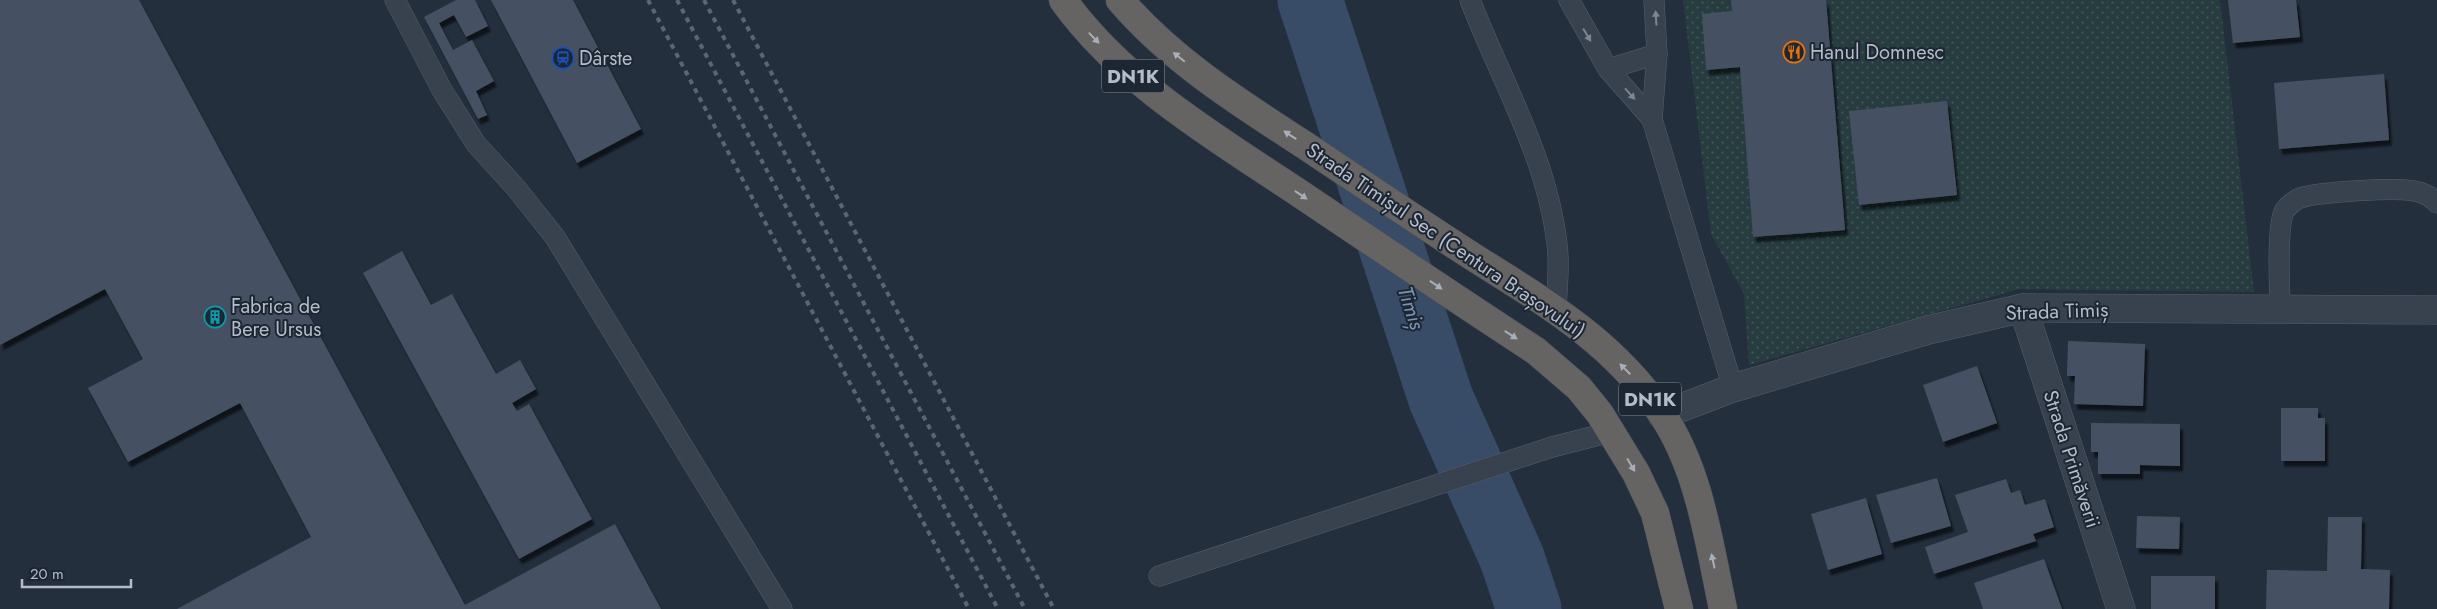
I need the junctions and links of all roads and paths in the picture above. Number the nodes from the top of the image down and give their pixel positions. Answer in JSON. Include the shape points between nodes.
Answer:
{"nodes":[{"id":1,"x":395,"y":0,"type":"edge"},
{"id":2,"x":1063,"y":0,"type":"edge"},
{"id":3,"x":1120,"y":0,"type":"edge"},
{"id":4,"x":1470,"y":0,"type":"edge"},
{"id":5,"x":1569,"y":0,"type":"edge"},
{"id":6,"x":1654,"y":0,"type":"edge"},
{"id":7,"x":1657,"y":54,"type":"junction"},
{"id":8,"x":1608,"y":69,"type":"junction"},
{"id":9,"x":1652,"y":119,"type":"junction"},
{"id":10,"x":2437,"y":203,"type":"edge"},
{"id":11,"x":2023,"y":308,"type":"junction"},
{"id":12,"x":1556,"y":309,"type":"junction"},
{"id":13,"x":2280,"y":309,"type":"junction"},
{"id":14,"x":2437,"y":310,"type":"edge"},
{"id":15,"x":1733,"y":388,"type":"junction"},
{"id":16,"x":1662,"y":415,"type":"junction"},
{"id":17,"x":1611,"y":432,"type":"junction"},
{"id":18,"x":1159,"y":576,"type":"dead end"},
{"id":19,"x":782,"y":609,"type":"edge"},
{"id":20,"x":1679,"y":609,"type":"edge"},
{"id":21,"x":1723,"y":609,"type":"edge"},
{"id":22,"x":2121,"y":609,"type":"edge"}],
"edges":[{"from":1,"to":19,"type":"lane","via":[[442,90],[476,144],[555,237]]},
{"from":2,"to":17,"type":"highway","name":"Strada Timișul Sec (Centura Brașovului)","number":"DN1K","one_way":true,"via":[[1080,24],[1125,70],[1217,139],[1536,351],[1579,388]]},
{"from":12,"to":3,"type":"highway","name":"Strada Timișul Sec (Centura Brașovului)","number":"DN1K","one_way":true,"via":[[1217,87],[1142,25]]},
{"from":4,"to":12,"type":"lane","via":[[1530,141],[1547,194],[1558,245]]},
{"from":5,"to":8,"type":"lane","one_way":true},
{"from":7,"to":6,"type":"lane","one_way":true},
{"from":7,"to":8,"type":"lane"},
{"from":7,"to":9,"type":"lane"},
{"from":8,"to":9,"type":"lane","one_way":true},
{"from":9,"to":15,"type":"lane"},
{"from":10,"to":13,"type":"lane","via":[[2414,190],[2316,195],[2298,199],[2284,211]]},
{"from":11,"to":13,"type":"street","name":"Strada Timiș"},
{"from":11,"to":15,"type":"street","name":"Strada Timiș","via":[[1928,330]]},
{"from":11,"to":22,"type":"street","name":"Strada Primăverii"},
{"from":16,"to":12,"type":"highway","name":"Strada Timișul Sec (Centura Brașovului)","number":"DN1K","one_way":true,"via":[[1627,371]]},
{"from":13,"to":14,"type":"street","name":"Strada Timiș"},
{"from":15,"to":16,"type":"street","name":"Strada Timiș"},
{"from":21,"to":16,"type":"highway","name":"Strada Timișul Sec (Centura Brașovului)","number":"DN1K","one_way":true,"via":[[1700,498],[1680,447]]},
{"from":17,"to":18,"type":"lane","via":[[1552,447]]},
{"from":17,"to":20,"type":"highway","name":"Strada Timișul Sec (Centura Brașovului)","number":"DN1K","one_way":true,"via":[[1636,472],[1655,513]]}]}
